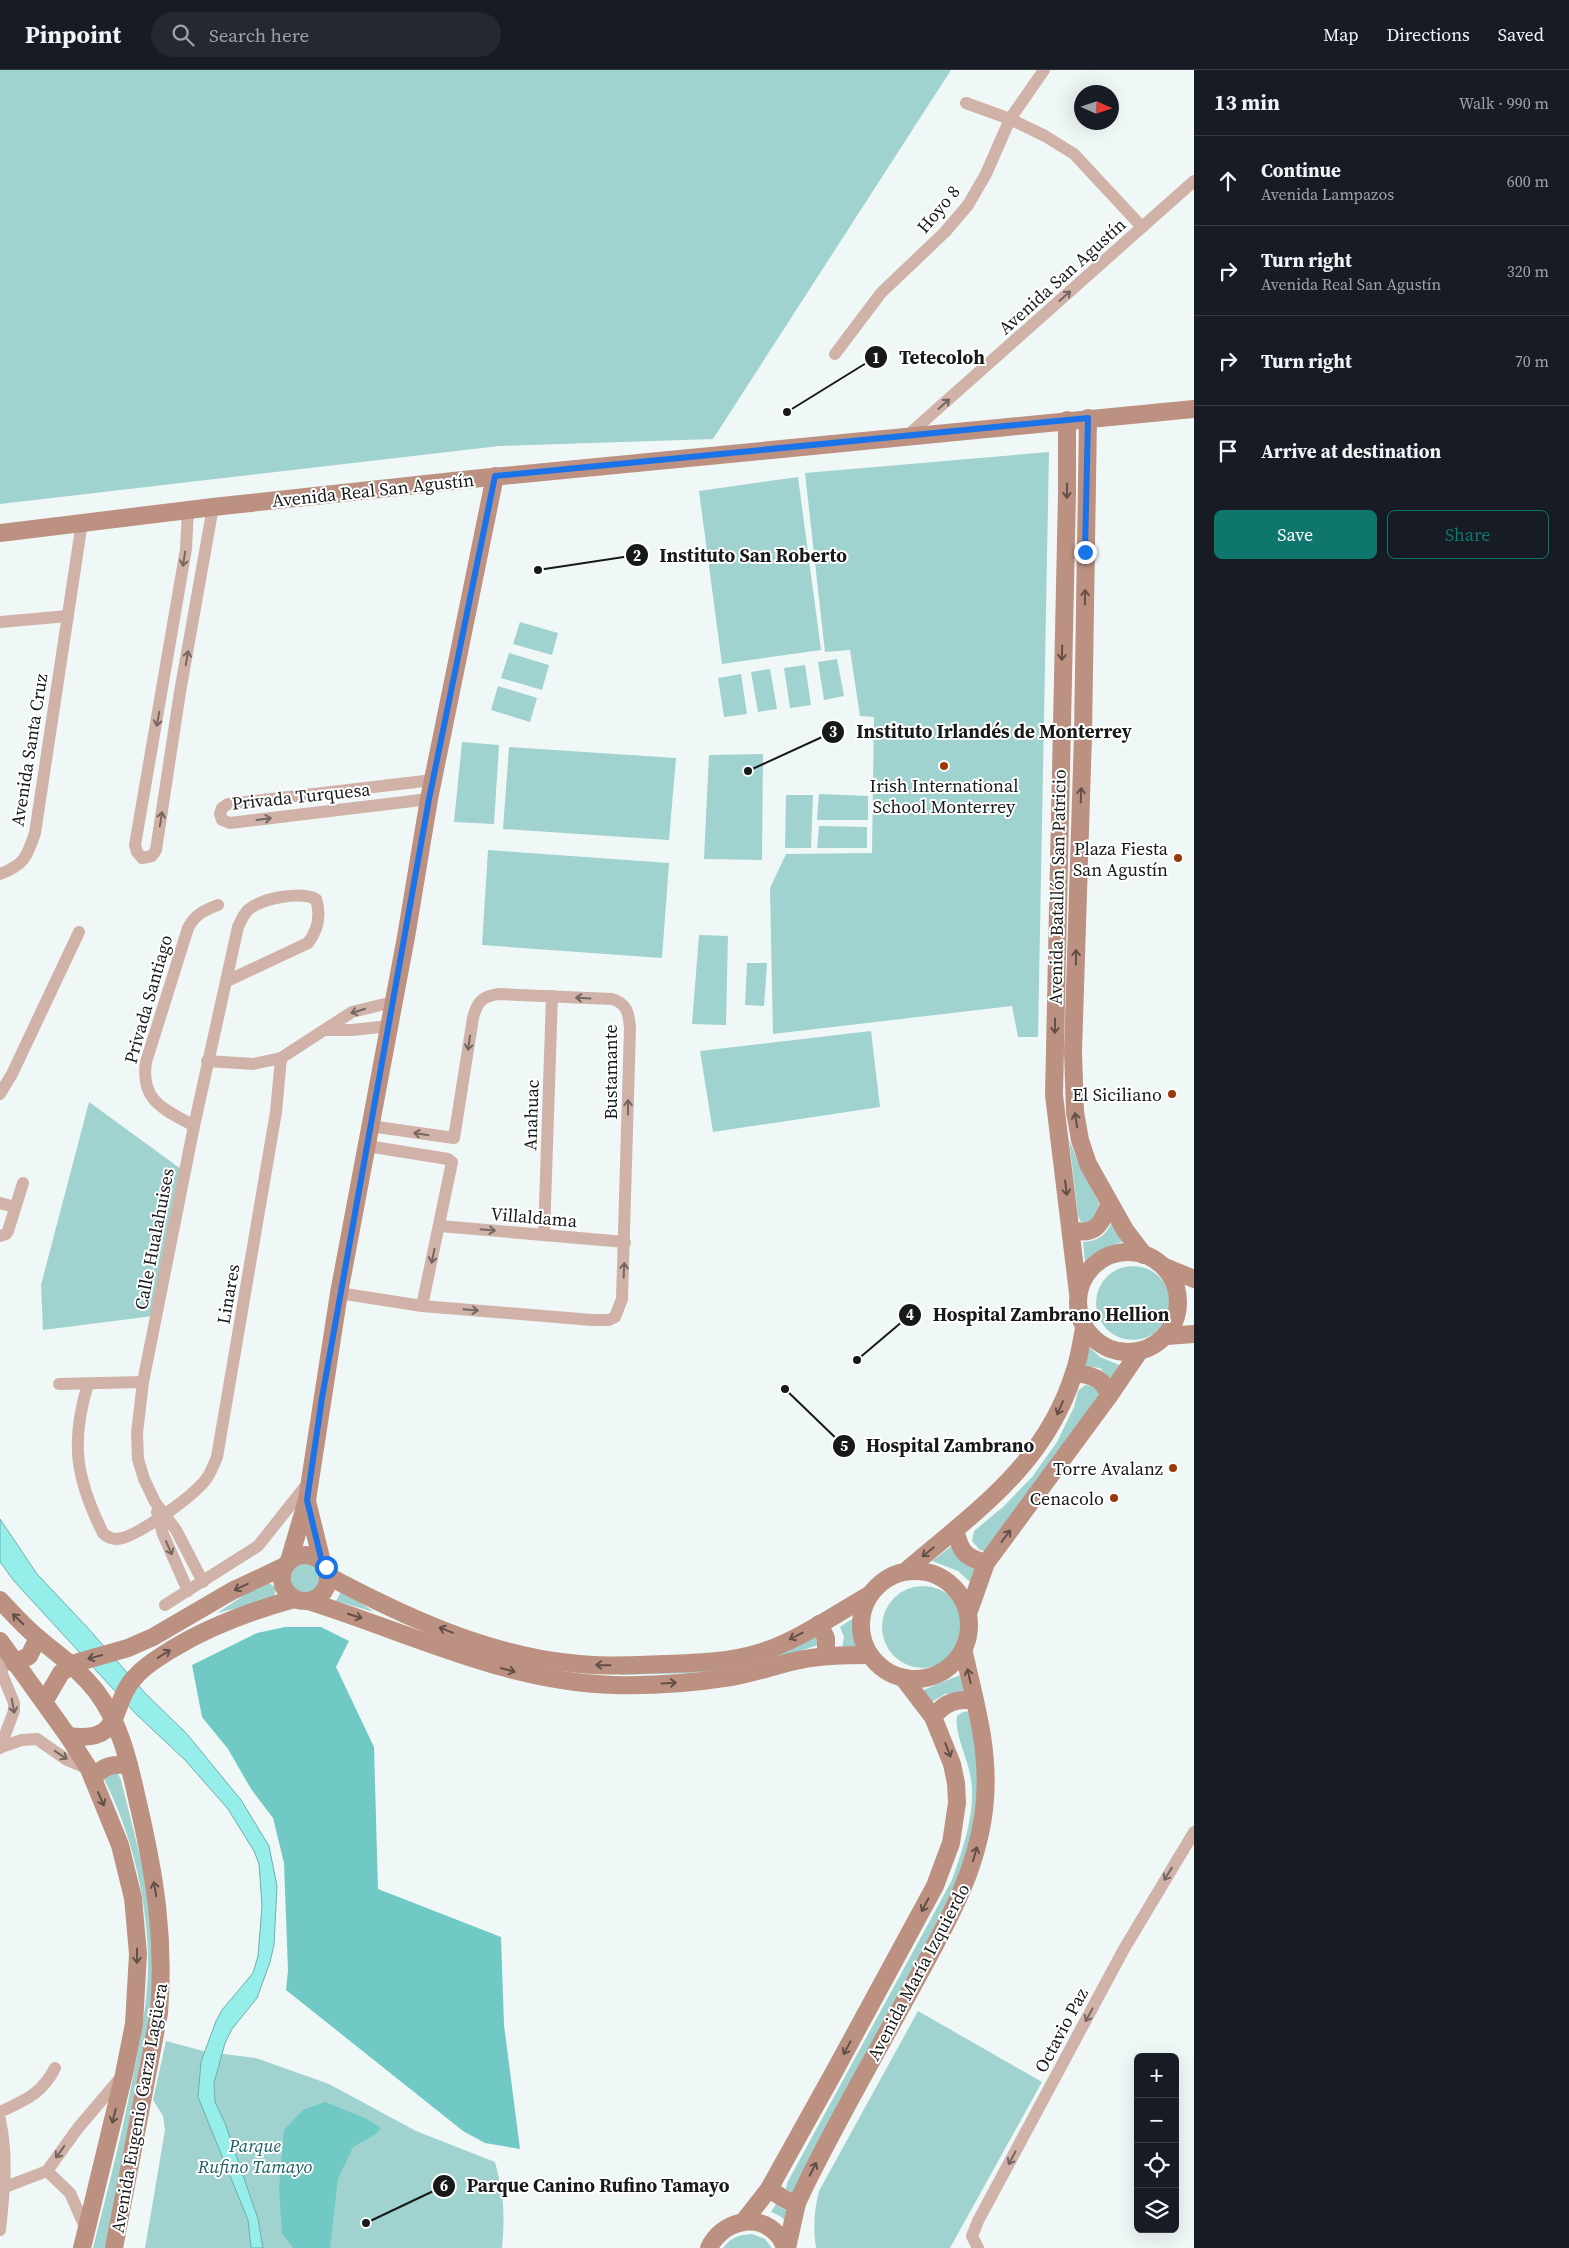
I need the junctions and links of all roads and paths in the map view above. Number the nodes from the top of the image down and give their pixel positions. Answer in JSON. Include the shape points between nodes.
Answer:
{"nodes":[{"id":1,"x":1044,"y":70,"type":"edge"},
{"id":2,"x":966,"y":102,"type":"dead end"},
{"id":3,"x":1010,"y":119,"type":"junction"},
{"id":4,"x":1194,"y":181,"type":"edge"},
{"id":5,"x":1142,"y":227,"type":"junction"},
{"id":6,"x":835,"y":354,"type":"dead end"},
{"id":7,"x":1194,"y":409,"type":"edge"},
{"id":8,"x":1088,"y":418,"type":"junction"},
{"id":9,"x":1067,"y":420,"type":"junction"},
{"id":10,"x":908,"y":436,"type":"junction"},
{"id":11,"x":495,"y":476,"type":"junction"},
{"id":12,"x":213,"y":507,"type":"junction"},
{"id":13,"x":188,"y":510,"type":"junction"},
{"id":14,"x":82,"y":522,"type":"junction"},
{"id":15,"x":0,"y":533,"type":"edge"},
{"id":16,"x":68,"y":616,"type":"junction"},
{"id":17,"x":0,"y":622,"type":"edge"},
{"id":18,"x":163,"y":690,"type":"junction"},
{"id":19,"x":180,"y":692,"type":"junction"},
{"id":20,"x":433,"y":780,"type":"junction"},
{"id":21,"x":316,"y":794,"type":"junction"},
{"id":22,"x":429,"y":799,"type":"junction"},
{"id":23,"x":317,"y":812,"type":"junction"},
{"id":24,"x":0,"y":874,"type":"edge"},
{"id":25,"x":218,"y":905,"type":"dead end"},
{"id":26,"x":79,"y":932,"type":"dead end"},
{"id":27,"x":227,"y":981,"type":"junction"},
{"id":28,"x":552,"y":996,"type":"junction"},
{"id":29,"x":393,"y":1002,"type":"junction"},
{"id":30,"x":389,"y":1026,"type":"junction"},
{"id":31,"x":327,"y":1030,"type":"junction"},
{"id":32,"x":281,"y":1058,"type":"junction"},
{"id":33,"x":207,"y":1061,"type":"junction"},
{"id":34,"x":0,"y":1094,"type":"edge"},
{"id":35,"x":194,"y":1126,"type":"junction"},
{"id":36,"x":370,"y":1126,"type":"junction"},
{"id":37,"x":367,"y":1146,"type":"junction"},
{"id":38,"x":23,"y":1183,"type":"dead end"},
{"id":39,"x":0,"y":1203,"type":"edge"},
{"id":40,"x":1110,"y":1205,"type":"junction"},
{"id":41,"x":15,"y":1207,"type":"junction"},
{"id":42,"x":440,"y":1226,"type":"junction"},
{"id":43,"x":1071,"y":1230,"type":"junction"},
{"id":44,"x":544,"y":1235,"type":"junction"},
{"id":45,"x":0,"y":1236,"type":"edge"},
{"id":46,"x":625,"y":1242,"type":"junction"},
{"id":47,"x":1144,"y":1255,"type":"junction"},
{"id":48,"x":1165,"y":1267,"type":"junction"},
{"id":49,"x":1194,"y":1279,"type":"edge"},
{"id":50,"x":339,"y":1293,"type":"junction"},
{"id":51,"x":1078,"y":1293,"type":"junction"},
{"id":52,"x":422,"y":1306,"type":"junction"},
{"id":53,"x":1084,"y":1329,"type":"junction"},
{"id":54,"x":1194,"y":1334,"type":"edge"},
{"id":55,"x":1167,"y":1336,"type":"junction"},
{"id":56,"x":1139,"y":1352,"type":"junction"},
{"id":57,"x":1074,"y":1373,"type":"junction"},
{"id":58,"x":143,"y":1382,"type":"junction"},
{"id":59,"x":59,"y":1384,"type":"dead end"},
{"id":60,"x":88,"y":1384,"type":"junction"},
{"id":61,"x":1109,"y":1396,"type":"junction"},
{"id":62,"x":310,"y":1481,"type":"junction"},
{"id":63,"x":307,"y":1500,"type":"junction"},
{"id":64,"x":162,"y":1517,"type":"junction"},
{"id":65,"x":955,"y":1530,"type":"junction"},
{"id":66,"x":986,"y":1562,"type":"junction"},
{"id":67,"x":287,"y":1564,"type":"junction"},
{"id":68,"x":325,"y":1569,"type":"junction"},
{"id":69,"x":907,"y":1570,"type":"junction"},
{"id":70,"x":203,"y":1582,"type":"junction"},
{"id":71,"x":188,"y":1591,"type":"junction"},
{"id":72,"x":869,"y":1595,"type":"junction"},
{"id":73,"x":0,"y":1600,"type":"edge"},
{"id":74,"x":301,"y":1600,"type":"junction"},
{"id":75,"x":165,"y":1606,"type":"dead end"},
{"id":76,"x":969,"y":1611,"type":"junction"},
{"id":77,"x":819,"y":1624,"type":"junction"},
{"id":78,"x":38,"y":1638,"type":"junction"},
{"id":79,"x":0,"y":1641,"type":"edge"},
{"id":80,"x":964,"y":1653,"type":"junction"},
{"id":81,"x":869,"y":1655,"type":"junction"},
{"id":82,"x":826,"y":1656,"type":"junction"},
{"id":83,"x":14,"y":1663,"type":"junction"},
{"id":84,"x":72,"y":1664,"type":"junction"},
{"id":85,"x":904,"y":1679,"type":"junction"},
{"id":86,"x":975,"y":1701,"type":"junction"},
{"id":87,"x":44,"y":1702,"type":"junction"},
{"id":88,"x":933,"y":1717,"type":"junction"},
{"id":89,"x":114,"y":1718,"type":"junction"},
{"id":90,"x":68,"y":1736,"type":"junction"},
{"id":91,"x":0,"y":1747,"type":"edge"},
{"id":92,"x":129,"y":1765,"type":"junction"},
{"id":93,"x":91,"y":1774,"type":"junction"},
{"id":94,"x":1194,"y":1832,"type":"edge"},
{"id":95,"x":55,"y":2068,"type":"dead end"},
{"id":96,"x":124,"y":2074,"type":"junction"},
{"id":97,"x":0,"y":2112,"type":"edge"},
{"id":98,"x":0,"y":2120,"type":"edge"},
{"id":99,"x":47,"y":2171,"type":"junction"},
{"id":100,"x":2,"y":2189,"type":"edge"},
{"id":101,"x":769,"y":2189,"type":"junction"},
{"id":102,"x":797,"y":2203,"type":"junction"},
{"id":103,"x":744,"y":2221,"type":"junction"},
{"id":104,"x":86,"y":2229,"type":"junction"},
{"id":105,"x":0,"y":2230,"type":"edge"},
{"id":106,"x":82,"y":2248,"type":"edge"},
{"id":107,"x":114,"y":2248,"type":"edge"},
{"id":108,"x":709,"y":2248,"type":"edge"},
{"id":109,"x":787,"y":2248,"type":"edge"},
{"id":110,"x":978,"y":2248,"type":"edge"}],
"edges":[{"from":1,"to":3,"type":"street","name":"Hoyo 8"},
{"from":2,"to":3,"type":"street"},
{"from":3,"to":5,"type":"street","via":[[1074,154]]},
{"from":3,"to":6,"type":"street","name":"Hoyo 8","via":[[986,174],[968,205],[945,232],[881,293]]},
{"from":4,"to":5,"type":"street","name":"Avenida San Agustín"},
{"from":10,"to":5,"type":"street","name":"Avenida San Agustín","one_way":true},
{"from":7,"to":8,"type":"street","name":"Avenida Real San Agustín"},
{"from":8,"to":9,"type":"street","name":"Avenida Real San Agustín"},
{"from":40,"to":8,"type":"street","name":"Avenida Batallón San Patricio","one_way":true,"via":[[1088,1164],[1080,1140],[1073,1074]]},
{"from":9,"to":10,"type":"street","name":"Avenida Real San Agustín"},
{"from":9,"to":43,"type":"street","name":"Avenida Batallón San Patricio","one_way":true,"via":[[1054,1095]]},
{"from":10,"to":11,"type":"street","name":"Avenida Real San Agustín"},
{"from":11,"to":12,"type":"street","name":"Avenida Real San Agustín"},
{"from":11,"to":20,"type":"street"},
{"from":12,"to":13,"type":"street","name":"Avenida Real San Agustín"},
{"from":19,"to":12,"type":"street","one_way":true},
{"from":13,"to":14,"type":"street","name":"Avenida Real San Agustín"},
{"from":13,"to":18,"type":"street","one_way":true,"via":[[186,549]]},
{"from":14,"to":15,"type":"street","name":"Avenida Real San Agustín"},
{"from":14,"to":16,"type":"street","name":"Avenida Santa Cruz"},
{"from":16,"to":17,"type":"street"},
{"from":16,"to":24,"type":"street","name":"Avenida Santa Cruz","via":[[35,833],[29,852],[20,865]]},
{"from":18,"to":19,"type":"street"},
{"from":18,"to":19,"type":"street","one_way":true,"via":[[135,845],[142,858],[152,856],[156,850]]},
{"from":20,"to":21,"type":"street","name":"Privada Turquesa"},
{"from":20,"to":22,"type":"street"},
{"from":21,"to":23,"type":"street"},
{"from":21,"to":23,"type":"street","name":"Privada Turquesa","one_way":true,"via":[[228,804],[220,814],[222,820],[230,823]]},
{"from":22,"to":23,"type":"street","name":"Privada Turquesa"},
{"from":22,"to":29,"type":"street"},
{"from":25,"to":35,"type":"street","name":"Privada Santiago","via":[[198,914],[188,928],[144,1073],[146,1090],[157,1104]]},
{"from":26,"to":34,"type":"street"},
{"from":27,"to":27,"type":"street","name":"Calle Hualahuises","via":[[308,943],[318,921],[316,899],[292,896],[272,900],[248,911],[238,927]]},
{"from":27,"to":33,"type":"street","name":"Calle Hualahuises"},
{"from":28,"to":36,"type":"street","name":"Bustamante","one_way":true,"via":[[499,994],[482,997],[478,1002],[454,1138]]},
{"from":28,"to":44,"type":"street","name":"Anahuac"},
{"from":46,"to":28,"type":"street","name":"Bustamante","one_way":true,"via":[[630,1028],[627,1010],[612,999]]},
{"from":29,"to":30,"type":"street"},
{"from":29,"to":31,"type":"street","one_way":true,"via":[[352,1012]]},
{"from":30,"to":31,"type":"street"},
{"from":30,"to":36,"type":"street"},
{"from":31,"to":32,"type":"street"},
{"from":32,"to":33,"type":"street","via":[[253,1064]]},
{"from":32,"to":64,"type":"street","name":"Linares","via":[[276,1112],[217,1457],[207,1479]]},
{"from":33,"to":35,"type":"street","name":"Calle Hualahuises"},
{"from":35,"to":58,"type":"street","name":"Calle Hualahuises"},
{"from":36,"to":37,"type":"street"},
{"from":37,"to":42,"type":"street","via":[[452,1162]]},
{"from":37,"to":50,"type":"street"},
{"from":38,"to":41,"type":"street"},
{"from":39,"to":41,"type":"street"},
{"from":40,"to":43,"type":"street","via":[[1103,1220],[1092,1230],[1084,1233]]},
{"from":40,"to":47,"type":"street","name":"Avenida Batallón San Patricio"},
{"from":41,"to":45,"type":"street","via":[[8,1231]]},
{"from":42,"to":44,"type":"street","name":"Villaldama","one_way":true},
{"from":42,"to":52,"type":"street","one_way":true},
{"from":43,"to":51,"type":"street","name":"Avenida Batallón San Patricio"},
{"from":44,"to":46,"type":"street","name":"Villaldama"},
{"from":52,"to":46,"type":"street","name":"Bustamante","one_way":true,"via":[[609,1320],[615,1317],[621,1306]]},
{"from":47,"to":48,"type":"street"},
{"from":47,"to":51,"type":"street","via":[[1112,1255],[1099,1262],[1087,1272]]},
{"from":48,"to":49,"type":"street"},
{"from":48,"to":55,"type":"street","via":[[1178,1290],[1179,1305]]},
{"from":50,"to":52,"type":"street","name":"Bustamante"},
{"from":50,"to":62,"type":"street"},
{"from":51,"to":53,"type":"street","via":[[1078,1311]]},
{"from":53,"to":56,"type":"street","via":[[1097,1342],[1110,1348]]},
{"from":53,"to":57,"type":"street"},
{"from":54,"to":55,"type":"street"},
{"from":55,"to":56,"type":"street","via":[[1159,1344]]},
{"from":56,"to":61,"type":"street"},
{"from":57,"to":61,"type":"street","via":[[1099,1379]]},
{"from":57,"to":65,"type":"street","one_way":true,"via":[[1053,1422],[1024,1467]]},
{"from":58,"to":60,"type":"street"},
{"from":58,"to":64,"type":"street","name":"Calle Hualahuises","via":[[137,1433],[138,1459]]},
{"from":59,"to":60,"type":"street"},
{"from":60,"to":64,"type":"street","name":"Linares","via":[[78,1423],[77,1454],[103,1533],[108,1538],[121,1538]]},
{"from":66,"to":61,"type":"street","one_way":true},
{"from":62,"to":63,"type":"street"},
{"from":62,"to":70,"type":"street","via":[[258,1546]]},
{"from":63,"to":67,"type":"street"},
{"from":63,"to":68,"type":"street"},
{"from":64,"to":70,"type":"street","name":"Calle Hualahuises"},
{"from":64,"to":71,"type":"street","name":"Calle Hualahuises","one_way":true},
{"from":65,"to":66,"type":"street","via":[[962,1551],[972,1559]]},
{"from":65,"to":69,"type":"street","one_way":true},
{"from":66,"to":76,"type":"street"},
{"from":67,"to":68,"type":"street","via":[[304,1555],[316,1558]]},
{"from":67,"to":74,"type":"street","via":[[283,1585],[287,1593]]},
{"from":67,"to":84,"type":"street","one_way":true,"via":[[232,1591],[153,1637],[128,1648]]},
{"from":68,"to":74,"type":"street","via":[[326,1588],[319,1597]]},
{"from":77,"to":68,"type":"street","one_way":true,"via":[[759,1653],[737,1658],[642,1665],[570,1663],[504,1650],[464,1637],[373,1600]]},
{"from":69,"to":72,"type":"street","via":[[879,1584]]},
{"from":69,"to":76,"type":"street","via":[[924,1572],[952,1585]]},
{"from":70,"to":71,"type":"street"},
{"from":71,"to":75,"type":"street"},
{"from":72,"to":77,"type":"street"},
{"from":72,"to":81,"type":"street","via":[[861,1626],[863,1646]]},
{"from":78,"to":73,"type":"street","name":"Avenida Eugenio Garza Lagüera","one_way":true},
{"from":74,"to":82,"type":"street","one_way":true,"via":[[365,1619],[493,1665],[543,1678],[580,1682],[614,1685],[697,1681],[732,1677]]},
{"from":89,"to":74,"type":"street","one_way":true,"via":[[131,1681],[159,1657],[230,1619]]},
{"from":76,"to":80,"type":"street","via":[[971,1632]]},
{"from":77,"to":82,"type":"street","via":[[826,1638]]},
{"from":78,"to":83,"type":"street","via":[[29,1656]]},
{"from":78,"to":84,"type":"street","name":"Avenida Eugenio Garza Lagüera"},
{"from":79,"to":83,"type":"street","name":"Avenida Eugenio Garza Lagüera"},
{"from":79,"to":91,"type":"street","one_way":true,"via":[[2,1674],[14,1703]]},
{"from":80,"to":85,"type":"street","via":[[941,1674]]},
{"from":86,"to":80,"type":"street","name":"Avenida María Izquierdo","one_way":true},
{"from":81,"to":82,"type":"street"},
{"from":81,"to":85,"type":"street","via":[[879,1665]]},
{"from":83,"to":87,"type":"street","name":"Avenida Eugenio Garza Lagüera"},
{"from":84,"to":87,"type":"street","via":[[61,1673]]},
{"from":84,"to":89,"type":"street","name":"Avenida Eugenio Garza Lagüera"},
{"from":85,"to":88,"type":"street","name":"Avenida María Izquierdo"},
{"from":86,"to":88,"type":"street","via":[[948,1703]]},
{"from":102,"to":86,"type":"street","name":"Avenida María Izquierdo","one_way":true,"via":[[966,1882],[978,1842],[985,1799],[985,1748]]},
{"from":87,"to":90,"type":"street","name":"Avenida Eugenio Garza Lagüera"},
{"from":88,"to":101,"type":"street","name":"Avenida María Izquierdo","one_way":true,"via":[[948,1749],[956,1783],[951,1843],[942,1870]]},
{"from":89,"to":90,"type":"street","via":[[105,1731],[97,1735]]},
{"from":89,"to":92,"type":"street","name":"Avenida Eugenio Garza Lagüera"},
{"from":90,"to":93,"type":"street","name":"Avenida Eugenio Garza Lagüera"},
{"from":91,"to":93,"type":"street","one_way":true,"via":[[37,1739]]},
{"from":92,"to":93,"type":"street","via":[[117,1764]]},
{"from":107,"to":92,"type":"street","name":"Avenida Eugenio Garza Lagüera","one_way":true,"via":[[148,2078],[162,1978],[158,1905]]},
{"from":93,"to":96,"type":"street","name":"Avenida Eugenio Garza Lagüera","one_way":true,"via":[[120,1845],[136,1922],[134,2024]]},
{"from":94,"to":110,"type":"street","name":"Octavio Paz","one_way":true,"via":[[1124,1950],[978,2221],[972,2236]]},
{"from":95,"to":97,"type":"street","via":[[49,2081],[36,2094]]},
{"from":96,"to":99,"type":"street","one_way":true},
{"from":96,"to":104,"type":"street","name":"Avenida Eugenio Garza Lagüera","one_way":true},
{"from":98,"to":100,"type":"street","via":[[5,2147]]},
{"from":99,"to":100,"type":"street"},
{"from":99,"to":104,"type":"street","via":[[70,2193]]},
{"from":100,"to":105,"type":"street"},
{"from":101,"to":102,"type":"street"},
{"from":101,"to":103,"type":"street","name":"Avenida María Izquierdo"},
{"from":102,"to":109,"type":"street","name":"Avenida María Izquierdo"},
{"from":103,"to":108,"type":"street","via":[[727,2226],[713,2238]]},
{"from":103,"to":109,"type":"street","via":[[762,2224],[777,2234]]},
{"from":104,"to":106,"type":"street","name":"Avenida Eugenio Garza Lagüera"}]}
